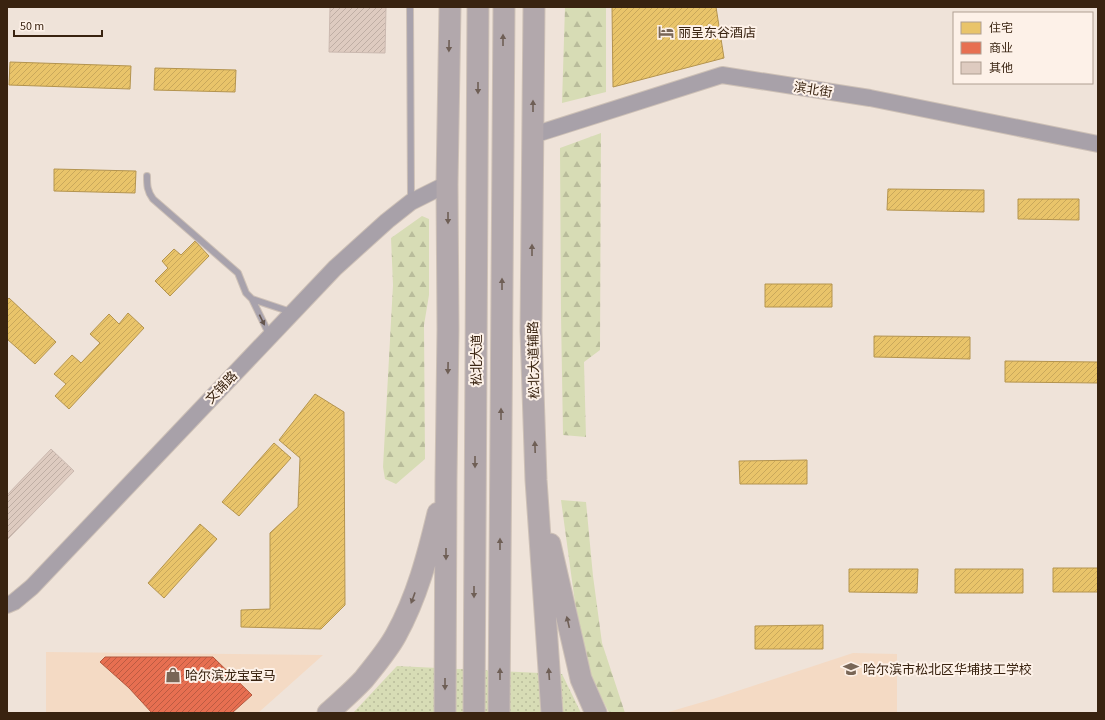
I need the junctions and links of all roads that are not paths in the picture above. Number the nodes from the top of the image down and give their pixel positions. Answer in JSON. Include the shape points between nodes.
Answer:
{"nodes":[{"id":1,"x":410,"y":7,"type":"edge"},
{"id":2,"x":450,"y":7,"type":"edge"},
{"id":3,"x":478,"y":7,"type":"edge"},
{"id":4,"x":504,"y":7,"type":"edge"},
{"id":5,"x":534,"y":7,"type":"edge"},
{"id":6,"x":533,"y":135,"type":"junction"},
{"id":7,"x":1098,"y":144,"type":"edge"},
{"id":8,"x":147,"y":176,"type":"dead end"},
{"id":9,"x":502,"y":177,"type":"junction"},
{"id":10,"x":448,"y":184,"type":"junction"},
{"id":11,"x":477,"y":199,"type":"junction"},
{"id":12,"x":411,"y":202,"type":"junction"},
{"id":13,"x":252,"y":299,"type":"junction"},
{"id":14,"x":292,"y":313,"type":"junction"},
{"id":15,"x":448,"y":329,"type":"junction"},
{"id":16,"x":531,"y":331,"type":"junction"},
{"id":17,"x":270,"y":336,"type":"junction"},
{"id":18,"x":446,"y":479,"type":"junction"},
{"id":19,"x":536,"y":480,"type":"junction"},
{"id":20,"x":7,"y":605,"type":"edge"},
{"id":21,"x":328,"y":713,"type":"edge"},
{"id":22,"x":445,"y":713,"type":"edge"},
{"id":23,"x":474,"y":713,"type":"edge"},
{"id":24,"x":499,"y":713,"type":"edge"},
{"id":25,"x":552,"y":713,"type":"edge"},
{"id":26,"x":596,"y":713,"type":"edge"}],
"edges":[{"from":1,"to":12,"type":"lane"},
{"from":2,"to":10,"type":"highway","one_way":true},
{"from":3,"to":11,"type":"highway","name":"松北大道","one_way":true},
{"from":9,"to":4,"type":"highway","name":"松北大道","one_way":true},
{"from":6,"to":5,"type":"highway","name":"松北大道辅路","one_way":true},
{"from":6,"to":7,"type":"street","name":"滨北街","via":[[722,75],[870,98]]},
{"from":16,"to":6,"type":"highway","name":"松北大道辅路","one_way":true},
{"from":8,"to":13,"type":"lane","via":[[147,186],[153,199],[238,273],[246,293]]},
{"from":9,"to":16,"type":"highway"},
{"from":24,"to":9,"type":"highway","name":"松北大道","one_way":true},
{"from":10,"to":12,"type":"street","name":"文锦路"},
{"from":10,"to":15,"type":"highway","one_way":true},
{"from":11,"to":15,"type":"highway"},
{"from":11,"to":23,"type":"highway","name":"松北大道","one_way":true},
{"from":12,"to":14,"type":"street","name":"文锦路","via":[[335,268]]},
{"from":13,"to":14,"type":"lane"},
{"from":13,"to":17,"type":"lane","one_way":true},
{"from":14,"to":17,"type":"street","name":"文锦路"},
{"from":15,"to":18,"type":"highway","one_way":true},
{"from":19,"to":16,"type":"highway","name":"松北大道辅路","one_way":true},
{"from":17,"to":20,"type":"street","name":"文锦路","via":[[32,587]]},
{"from":18,"to":21,"type":"highway","one_way":true,"via":[[410,609],[380,659]]},
{"from":18,"to":22,"type":"highway","one_way":true},
{"from":25,"to":19,"type":"highway","name":"松北大道辅路","one_way":true},
{"from":26,"to":19,"type":"highway","one_way":true,"via":[[581,679]]}]}
